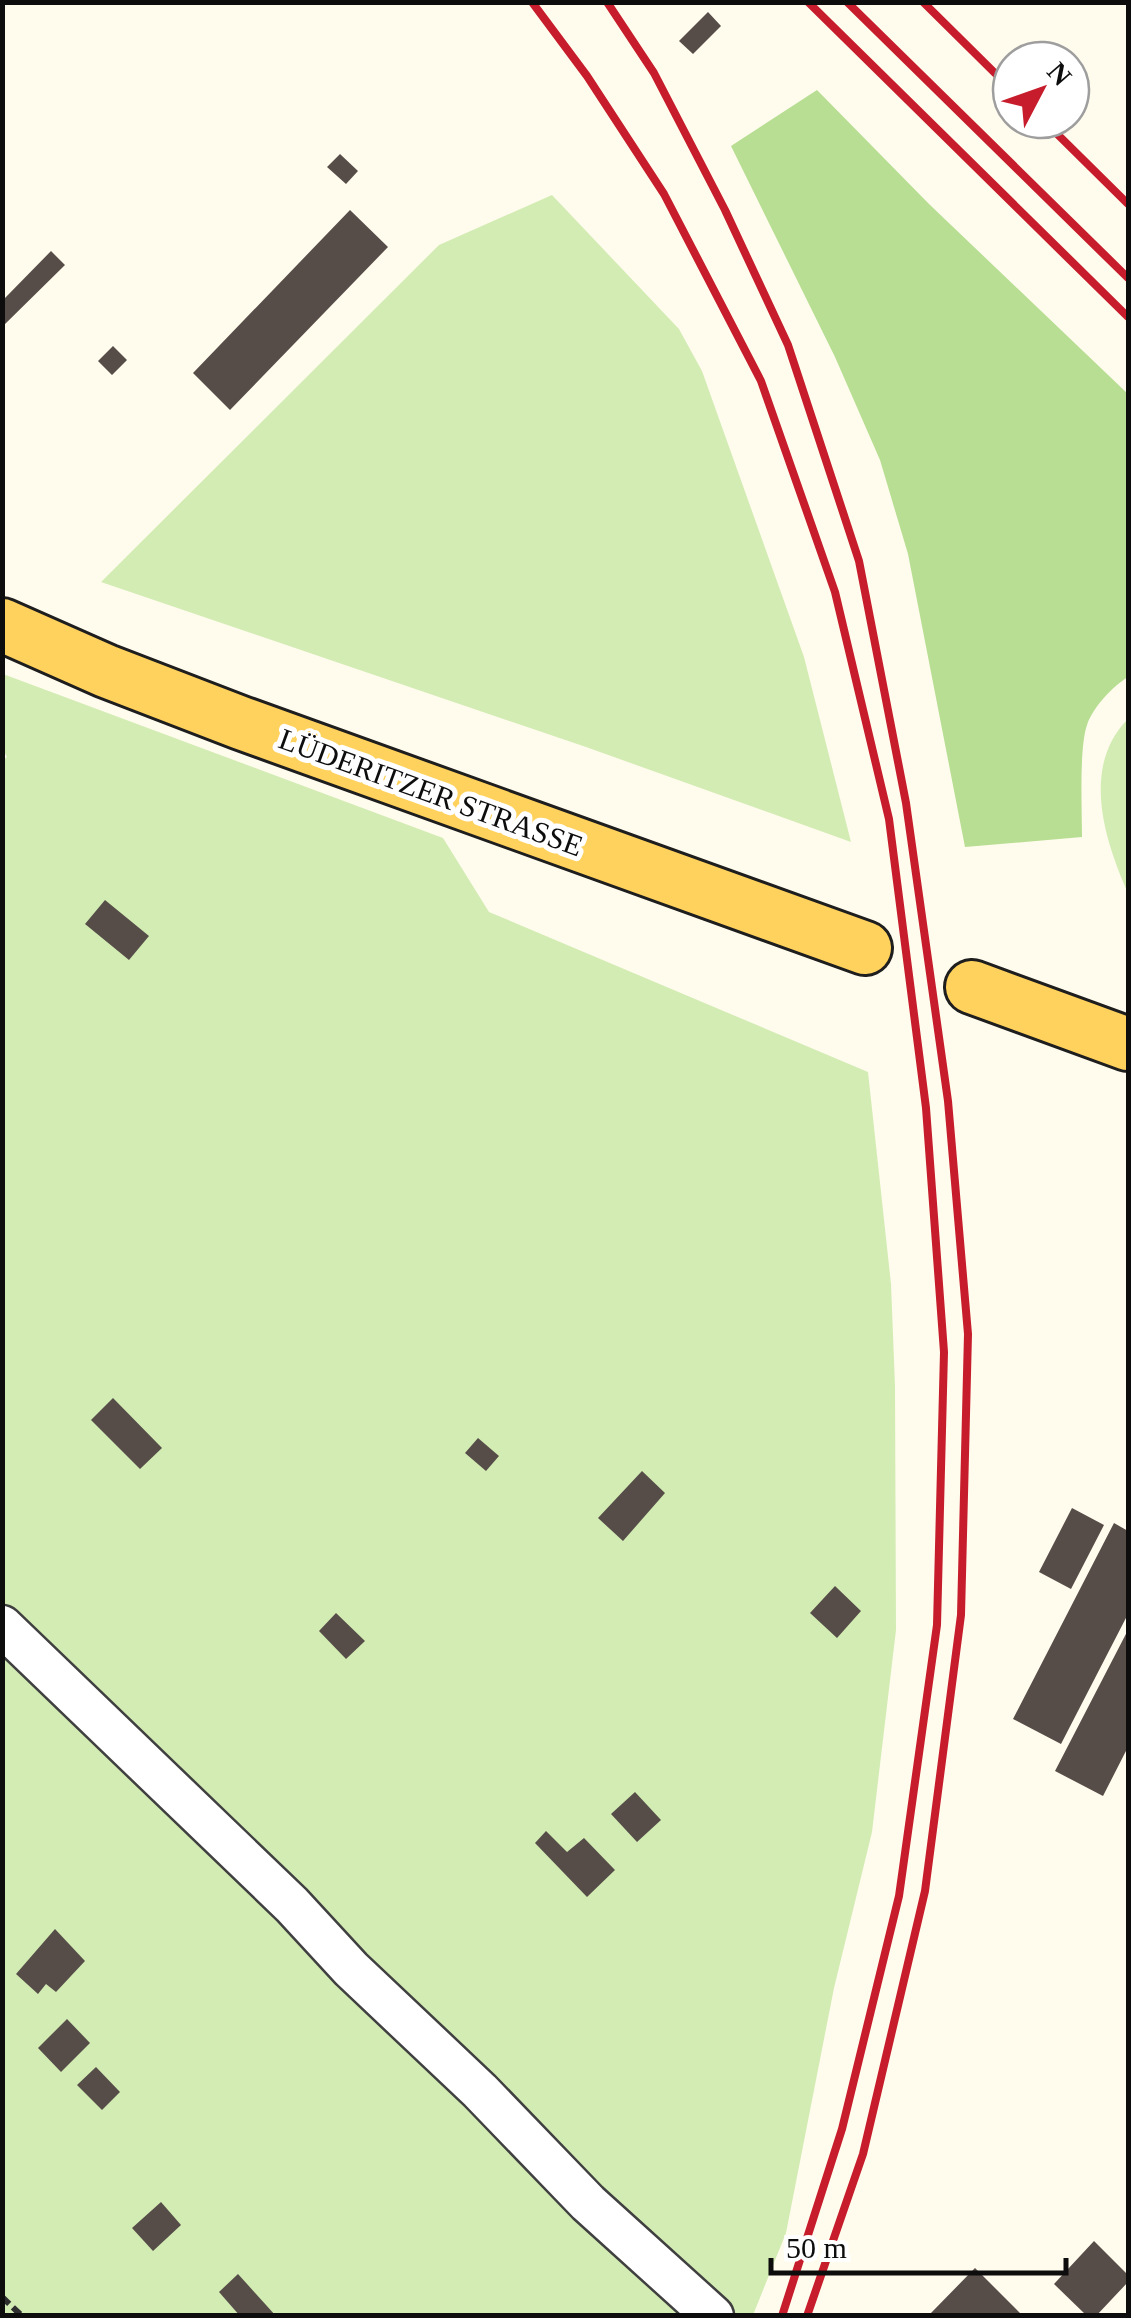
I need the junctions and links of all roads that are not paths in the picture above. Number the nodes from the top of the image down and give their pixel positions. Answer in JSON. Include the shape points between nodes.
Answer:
{"nodes":[{"id":1,"x":2,"y":624,"type":"edge"},
{"id":2,"x":865,"y":948,"type":"dead end"},
{"id":3,"x":972,"y":987,"type":"dead end"},
{"id":4,"x":1128,"y":1044,"type":"edge"},
{"id":5,"x":2,"y":1626,"type":"edge"},
{"id":6,"x":713,"y":2316,"type":"edge"}],
"edges":[{"from":1,"to":2,"type":"main road","name":"LÜDERITZER STRASSE","via":[[241,723]]},
{"from":3,"to":4,"type":"main road"},
{"from":5,"to":6,"type":"lane","via":[[292,1904],[588,2203]]}]}
